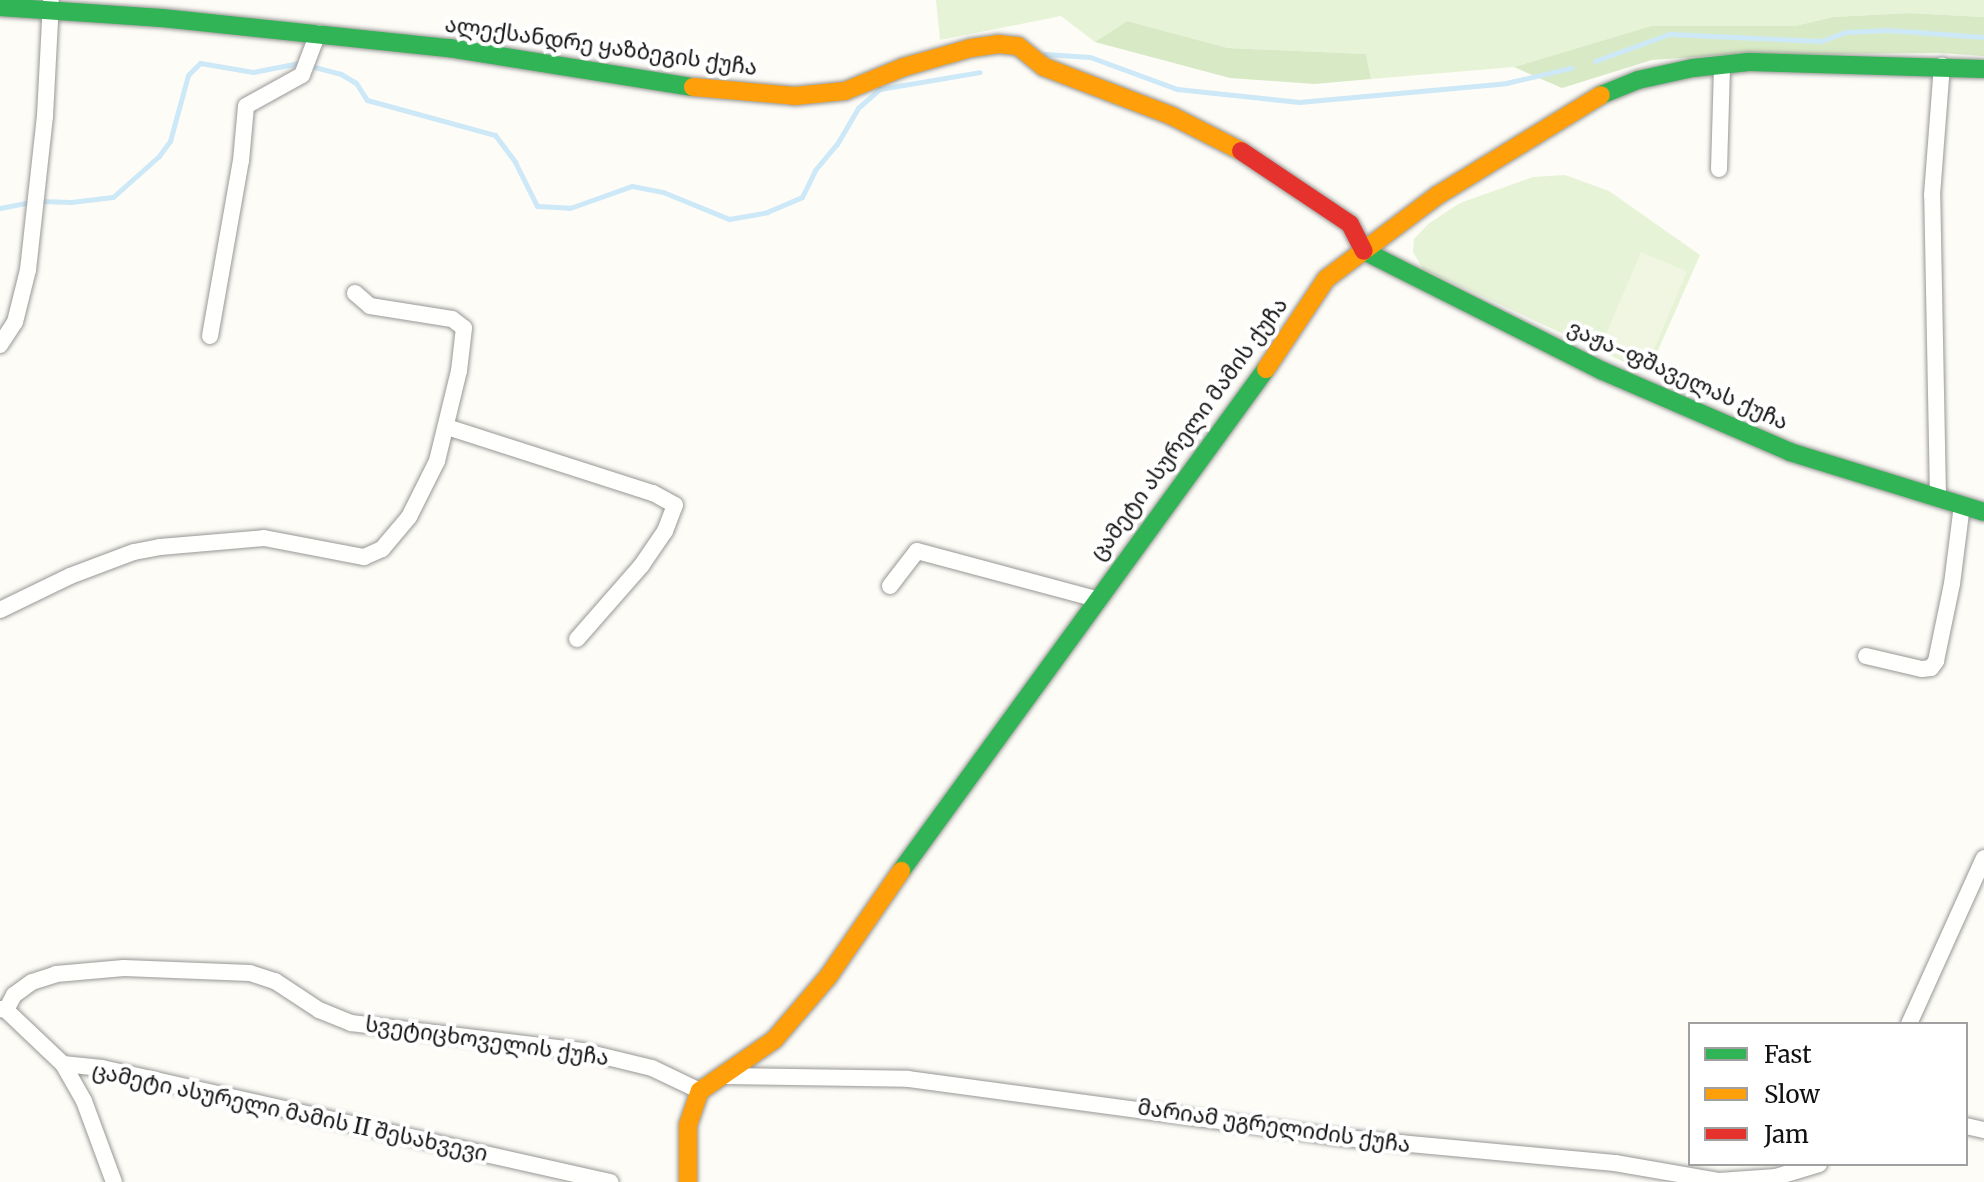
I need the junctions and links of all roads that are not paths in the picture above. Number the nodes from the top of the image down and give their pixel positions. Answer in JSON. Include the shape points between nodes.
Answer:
{"nodes":[{"id":1,"x":51,"y":4,"type":"edge"},
{"id":2,"x":0,"y":7,"type":"edge"},
{"id":3,"x":316,"y":39,"type":"junction"},
{"id":4,"x":1722,"y":65,"type":"junction"},
{"id":5,"x":1942,"y":65,"type":"junction"},
{"id":6,"x":1984,"y":69,"type":"edge"},
{"id":7,"x":1719,"y":169,"type":"dead end"},
{"id":8,"x":1364,"y":251,"type":"junction"},
{"id":9,"x":355,"y":293,"type":"dead end"},
{"id":10,"x":210,"y":336,"type":"dead end"},
{"id":11,"x":0,"y":345,"type":"edge"},
{"id":12,"x":447,"y":427,"type":"junction"},
{"id":13,"x":1938,"y":497,"type":"junction"},
{"id":14,"x":1962,"y":505,"type":"junction"},
{"id":15,"x":1984,"y":512,"type":"edge"},
{"id":16,"x":890,"y":586,"type":"dead end"},
{"id":17,"x":1096,"y":599,"type":"junction"},
{"id":18,"x":0,"y":610,"type":"edge"},
{"id":19,"x":577,"y":639,"type":"dead end"},
{"id":20,"x":1866,"y":656,"type":"dead end"},
{"id":21,"x":1984,"y":858,"type":"edge"},
{"id":22,"x":3,"y":1009,"type":"edge"},
{"id":23,"x":1910,"y":1022,"type":"edge"},
{"id":24,"x":63,"y":1064,"type":"junction"},
{"id":25,"x":726,"y":1076,"type":"junction"},
{"id":26,"x":700,"y":1091,"type":"junction"},
{"id":27,"x":1812,"y":1166,"type":"edge"},
{"id":28,"x":114,"y":1182,"type":"edge"},
{"id":29,"x":610,"y":1182,"type":"edge"},
{"id":30,"x":688,"y":1182,"type":"edge"}],
"edges":[{"from":1,"to":2,"type":"street","name":"ალექსანდრე ყაზბეგის ქუჩა"},
{"from":1,"to":3,"type":"street","name":"ალექსანდრე ყაზბეგის ქუჩა"},
{"from":1,"to":11,"type":"street","via":[[28,270],[15,322]]},
{"from":3,"to":8,"type":"street","name":"ალექსანდრე ყაზბეგის ქუჩა","via":[[449,48],[730,93],[795,96],[845,91],[971,48],[1018,46],[1044,67],[1160,110],[1260,160],[1350,224]]},
{"from":3,"to":10,"type":"street","via":[[302,75],[246,106]]},
{"from":4,"to":5,"type":"street","name":"ცამეტი ასურელი მამის ქუჩა"},
{"from":4,"to":7,"type":"street"},
{"from":4,"to":8,"type":"street","name":"ცამეტი ასურელი მამის ქუჩა","via":[[1638,80],[1600,95],[1438,195]]},
{"from":5,"to":6,"type":"street","name":"ცამეტი ასურელი მამის ქუჩა"},
{"from":5,"to":13,"type":"street","via":[[1932,195]]},
{"from":8,"to":13,"type":"street","name":"ვაჟა-ფშაველას ქუჩა","via":[[1603,371],[1790,452]]},
{"from":8,"to":17,"type":"street","name":"ცამეტი ასურელი მამის ქუჩა","via":[[1326,279]]},
{"from":9,"to":12,"type":"street","via":[[370,306],[452,319],[464,328]]},
{"from":12,"to":18,"type":"street","via":[[437,461],[409,517],[382,549],[364,557],[264,538],[160,547],[70,576]]},
{"from":12,"to":19,"type":"street","via":[[653,493],[675,505],[641,566]]},
{"from":13,"to":14,"type":"street","name":"ვაჟა-ფშაველას ქუჩა"},
{"from":14,"to":15,"type":"street","name":"ვაჟა-ფშაველას ქუჩა"},
{"from":14,"to":20,"type":"street","via":[[1936,661],[1922,669]]},
{"from":16,"to":17,"type":"street","via":[[917,551]]},
{"from":17,"to":25,"type":"street","name":"ცამეტი ასურელი მამის ქუჩა","via":[[828,977],[774,1040]]},
{"from":21,"to":23,"type":"street"},
{"from":22,"to":24,"type":"street"},
{"from":22,"to":26,"type":"street","name":"სვეტიცხოველის ქუჩა","via":[[32,982],[56,974],[124,968],[250,973],[351,1023],[582,1051],[652,1068]]},
{"from":24,"to":28,"type":"street","via":[[84,1101]]},
{"from":24,"to":29,"type":"street","name":"ცამეტი ასურელი მამის II შესახვევი","via":[[102,1068]]},
{"from":25,"to":26,"type":"street","name":"ცამეტი ასურელი მამის ქუჩა"},
{"from":25,"to":27,"type":"street","name":"მარიამ უგრელიძის ქუჩა","via":[[908,1079],[1345,1138],[1615,1163],[1719,1181],[1776,1177]]},
{"from":26,"to":30,"type":"street","via":[[688,1125]]}]}
